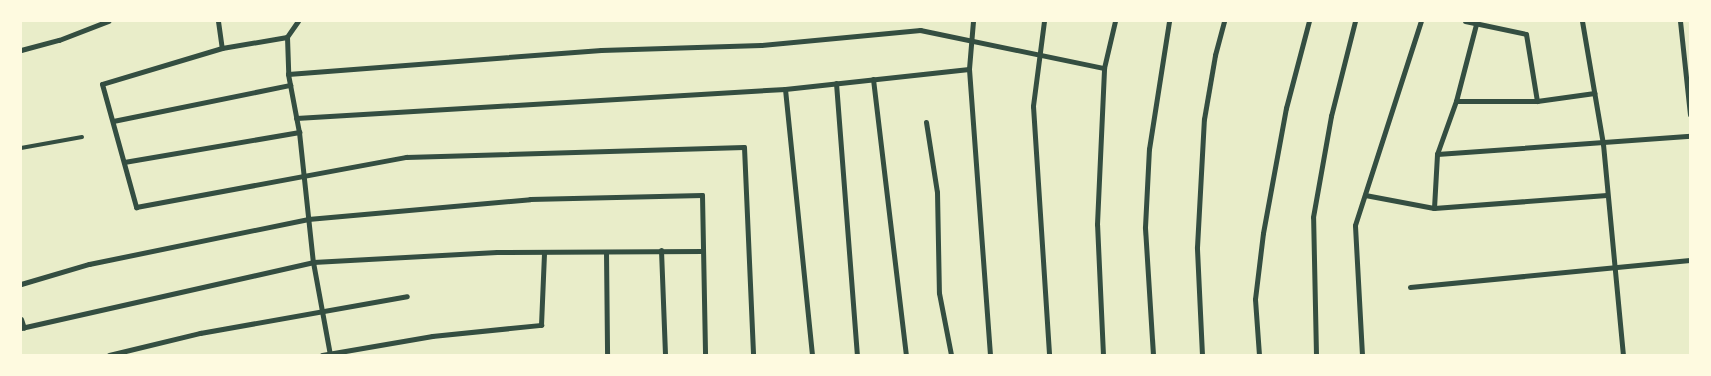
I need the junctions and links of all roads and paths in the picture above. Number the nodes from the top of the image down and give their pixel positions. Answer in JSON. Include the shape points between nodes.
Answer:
{"nodes":[{"id":1,"x":108,"y":21,"type":"edge"},
{"id":2,"x":218,"y":21,"type":"edge"},
{"id":3,"x":298,"y":21,"type":"edge"},
{"id":4,"x":972,"y":21,"type":"edge"},
{"id":5,"x":1044,"y":21,"type":"edge"},
{"id":6,"x":1115,"y":21,"type":"edge"},
{"id":7,"x":1169,"y":21,"type":"edge"},
{"id":8,"x":1224,"y":21,"type":"edge"},
{"id":9,"x":1308,"y":21,"type":"edge"},
{"id":10,"x":1355,"y":21,"type":"edge"},
{"id":11,"x":1421,"y":21,"type":"edge"},
{"id":12,"x":1465,"y":21,"type":"edge"},
{"id":13,"x":1582,"y":21,"type":"edge"},
{"id":14,"x":1680,"y":21,"type":"edge"},
{"id":15,"x":1476,"y":24,"type":"junction"},
{"id":16,"x":287,"y":38,"type":"junction"},
{"id":17,"x":969,"y":40,"type":"junction"},
{"id":18,"x":222,"y":48,"type":"junction"},
{"id":19,"x":21,"y":50,"type":"edge"},
{"id":20,"x":1037,"y":55,"type":"junction"},
{"id":21,"x":1104,"y":68,"type":"junction"},
{"id":22,"x":969,"y":69,"type":"junction"},
{"id":23,"x":288,"y":74,"type":"junction"},
{"id":24,"x":873,"y":79,"type":"junction"},
{"id":25,"x":836,"y":83,"type":"junction"},
{"id":26,"x":290,"y":85,"type":"junction"},
{"id":27,"x":785,"y":89,"type":"junction"},
{"id":28,"x":1594,"y":93,"type":"junction"},
{"id":29,"x":1456,"y":101,"type":"junction"},
{"id":30,"x":1537,"y":101,"type":"junction"},
{"id":31,"x":1690,"y":114,"type":"edge"},
{"id":32,"x":296,"y":118,"type":"junction"},
{"id":33,"x":113,"y":121,"type":"junction"},
{"id":34,"x":926,"y":122,"type":"dead end"},
{"id":35,"x":299,"y":132,"type":"junction"},
{"id":36,"x":1690,"y":136,"type":"edge"},
{"id":37,"x":82,"y":137,"type":"dead end"},
{"id":38,"x":1603,"y":144,"type":"junction"},
{"id":39,"x":21,"y":148,"type":"edge"},
{"id":40,"x":1437,"y":154,"type":"junction"},
{"id":41,"x":124,"y":162,"type":"junction"},
{"id":42,"x":302,"y":174,"type":"junction"},
{"id":43,"x":1365,"y":195,"type":"junction"},
{"id":44,"x":1608,"y":195,"type":"junction"},
{"id":45,"x":1434,"y":208,"type":"junction"},
{"id":46,"x":308,"y":219,"type":"junction"},
{"id":47,"x":662,"y":250,"type":"junction"},
{"id":48,"x":703,"y":251,"type":"junction"},
{"id":49,"x":544,"y":252,"type":"junction"},
{"id":50,"x":606,"y":252,"type":"junction"},
{"id":51,"x":1690,"y":260,"type":"edge"},
{"id":52,"x":313,"y":262,"type":"junction"},
{"id":53,"x":1614,"y":268,"type":"junction"},
{"id":54,"x":21,"y":284,"type":"edge"},
{"id":55,"x":1410,"y":286,"type":"dead end"},
{"id":56,"x":407,"y":296,"type":"dead end"},
{"id":57,"x":322,"y":311,"type":"junction"},
{"id":58,"x":21,"y":319,"type":"edge"},
{"id":59,"x":23,"y":328,"type":"edge"},
{"id":60,"x":330,"y":354,"type":"edge"},
{"id":61,"x":109,"y":355,"type":"edge"},
{"id":62,"x":322,"y":355,"type":"edge"},
{"id":63,"x":607,"y":355,"type":"edge"},
{"id":64,"x":665,"y":355,"type":"edge"},
{"id":65,"x":705,"y":355,"type":"edge"},
{"id":66,"x":753,"y":355,"type":"edge"},
{"id":67,"x":812,"y":355,"type":"edge"},
{"id":68,"x":857,"y":355,"type":"edge"},
{"id":69,"x":906,"y":355,"type":"edge"},
{"id":70,"x":951,"y":355,"type":"edge"},
{"id":71,"x":990,"y":355,"type":"edge"},
{"id":72,"x":1049,"y":355,"type":"edge"},
{"id":73,"x":1103,"y":355,"type":"edge"},
{"id":74,"x":1152,"y":355,"type":"edge"},
{"id":75,"x":1202,"y":355,"type":"edge"},
{"id":76,"x":1259,"y":355,"type":"edge"},
{"id":77,"x":1316,"y":355,"type":"edge"},
{"id":78,"x":1362,"y":355,"type":"edge"},
{"id":79,"x":1623,"y":355,"type":"edge"}],
"edges":[{"from":1,"to":19,"type":"street","via":[[59,40]]},
{"from":2,"to":18,"type":"street"},
{"from":3,"to":16,"type":"street"},
{"from":4,"to":17,"type":"street"},
{"from":5,"to":20,"type":"street"},
{"from":6,"to":21,"type":"street"},
{"from":7,"to":74,"type":"street","via":[[1148,158],[1145,227]]},
{"from":8,"to":75,"type":"street","via":[[1204,119],[1198,247]]},
{"from":9,"to":76,"type":"street","via":[[1286,108],[1263,233],[1255,299]]},
{"from":10,"to":77,"type":"street","via":[[1331,116],[1312,217]]},
{"from":11,"to":43,"type":"street"},
{"from":12,"to":15,"type":"street"},
{"from":13,"to":28,"type":"street"},
{"from":14,"to":31,"type":"street"},
{"from":15,"to":29,"type":"street"},
{"from":15,"to":30,"type":"street","via":[[1526,34]]},
{"from":16,"to":18,"type":"street"},
{"from":16,"to":23,"type":"street"},
{"from":17,"to":20,"type":"street"},
{"from":17,"to":22,"type":"street"},
{"from":17,"to":23,"type":"street","via":[[920,30],[761,45],[601,50]]},
{"from":18,"to":33,"type":"street","via":[[102,84]]},
{"from":20,"to":21,"type":"street"},
{"from":20,"to":72,"type":"street","via":[[1034,151]]},
{"from":21,"to":73,"type":"street","via":[[1097,224]]},
{"from":22,"to":24,"type":"street"},
{"from":22,"to":71,"type":"street"},
{"from":23,"to":26,"type":"street"},
{"from":24,"to":25,"type":"street"},
{"from":24,"to":69,"type":"street"},
{"from":25,"to":27,"type":"street"},
{"from":25,"to":68,"type":"street"},
{"from":26,"to":32,"type":"street"},
{"from":26,"to":33,"type":"street"},
{"from":27,"to":32,"type":"street"},
{"from":27,"to":67,"type":"street"},
{"from":28,"to":30,"type":"street"},
{"from":28,"to":38,"type":"street"},
{"from":29,"to":30,"type":"street"},
{"from":29,"to":40,"type":"street"},
{"from":32,"to":35,"type":"street"},
{"from":33,"to":41,"type":"street"},
{"from":34,"to":70,"type":"street","via":[[937,192],[939,294]]},
{"from":35,"to":41,"type":"street"},
{"from":35,"to":42,"type":"street"},
{"from":36,"to":38,"type":"street"},
{"from":37,"to":39,"type":"lane"},
{"from":38,"to":40,"type":"street"},
{"from":38,"to":44,"type":"street"},
{"from":40,"to":45,"type":"street"},
{"from":41,"to":42,"type":"street","via":[[136,208]]},
{"from":42,"to":46,"type":"street"},
{"from":42,"to":66,"type":"street","via":[[406,157],[744,147]]},
{"from":43,"to":45,"type":"street"},
{"from":43,"to":78,"type":"street","via":[[1355,225]]},
{"from":44,"to":45,"type":"street"},
{"from":44,"to":53,"type":"street"},
{"from":46,"to":48,"type":"street","via":[[530,199],[702,195]]},
{"from":46,"to":52,"type":"street"},
{"from":46,"to":54,"type":"street","via":[[89,264]]},
{"from":47,"to":48,"type":"street"},
{"from":47,"to":50,"type":"street"},
{"from":47,"to":64,"type":"street"},
{"from":48,"to":65,"type":"street"},
{"from":49,"to":50,"type":"street"},
{"from":49,"to":52,"type":"street"},
{"from":49,"to":60,"type":"street","via":[[541,325],[432,336]]},
{"from":50,"to":63,"type":"street"},
{"from":51,"to":53,"type":"street"},
{"from":52,"to":57,"type":"street"},
{"from":52,"to":59,"type":"street"},
{"from":53,"to":55,"type":"street"},
{"from":53,"to":79,"type":"street"},
{"from":56,"to":57,"type":"street"},
{"from":57,"to":60,"type":"street"},
{"from":57,"to":61,"type":"street","via":[[200,333]]},
{"from":58,"to":59,"type":"street"},
{"from":60,"to":62,"type":"street"}]}
